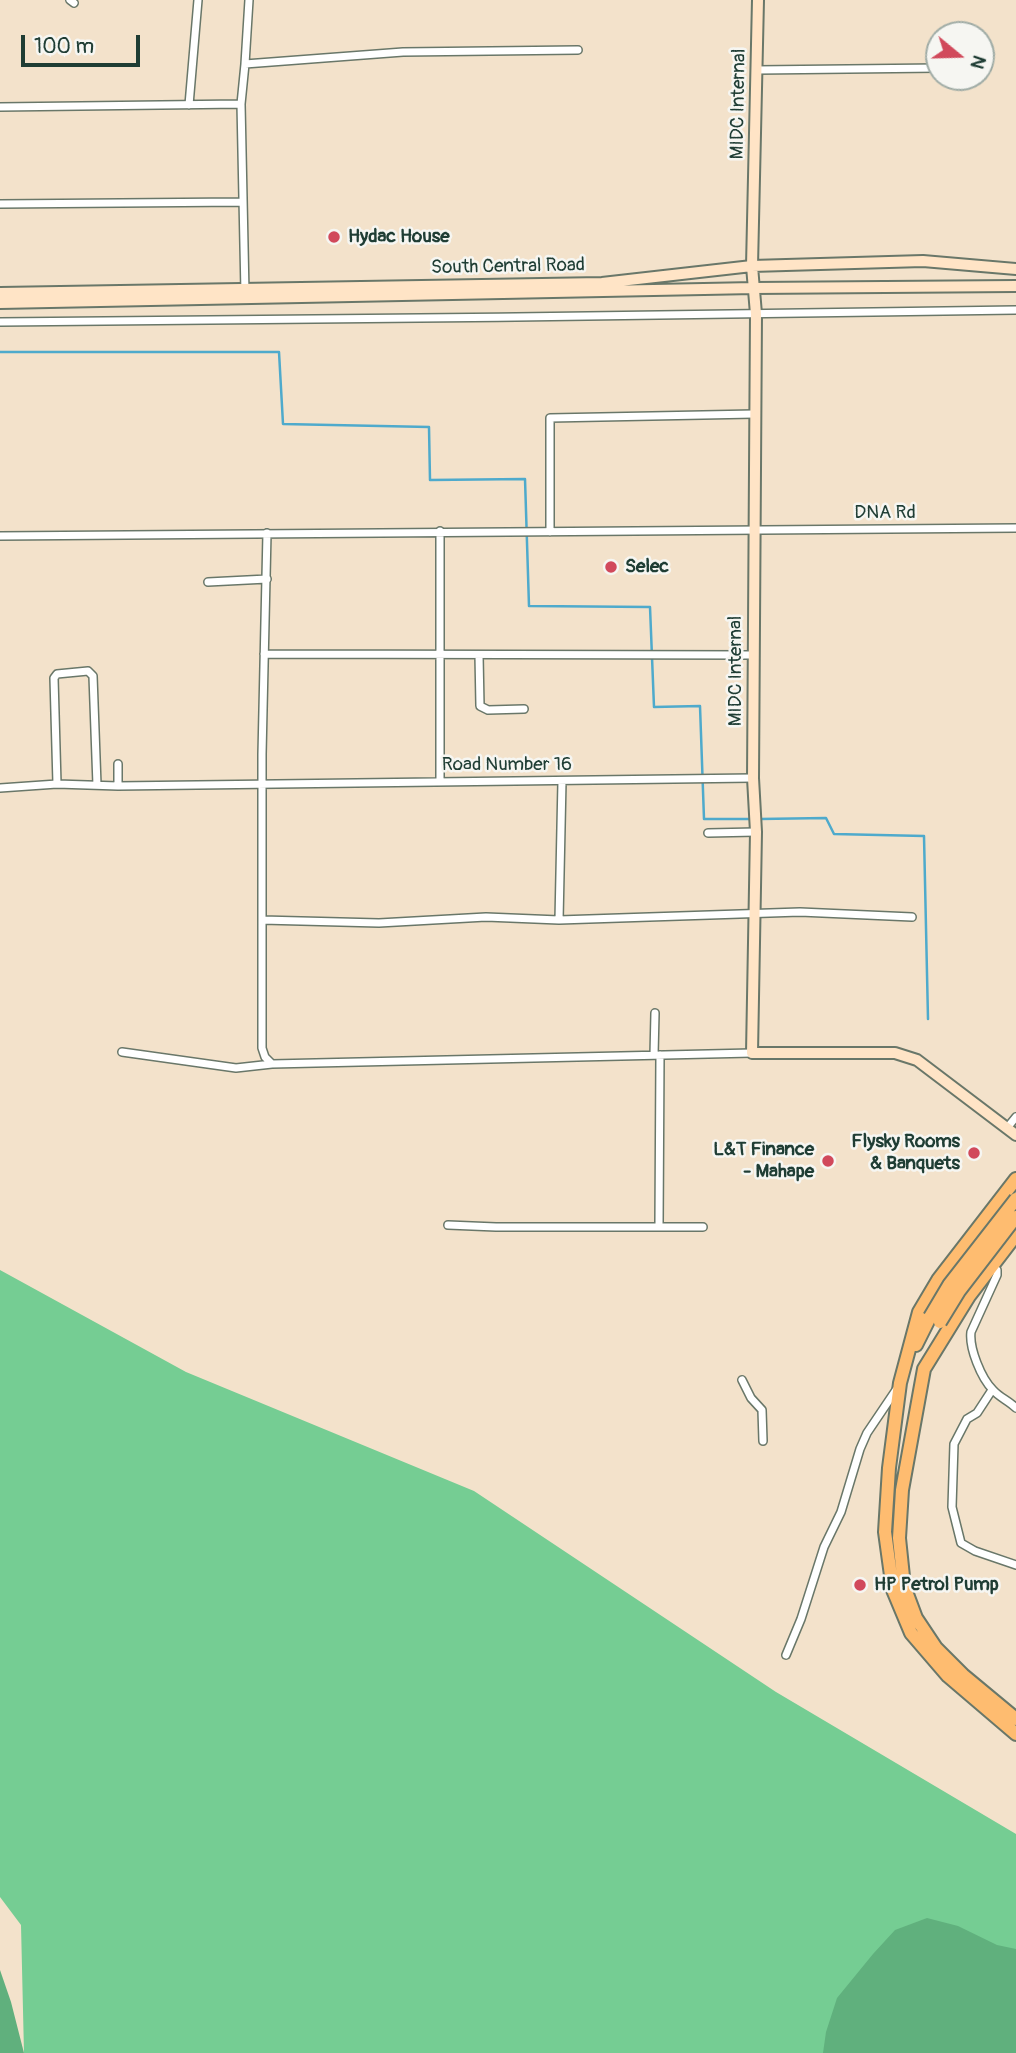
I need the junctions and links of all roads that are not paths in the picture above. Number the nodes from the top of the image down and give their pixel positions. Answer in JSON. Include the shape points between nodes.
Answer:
{"nodes":[{"id":1,"x":198,"y":0,"type":"edge"},
{"id":2,"x":249,"y":0,"type":"edge"},
{"id":3,"x":758,"y":0,"type":"edge"},
{"id":4,"x":578,"y":50,"type":"dead end"},
{"id":5,"x":245,"y":64,"type":"junction"},
{"id":6,"x":925,"y":68,"type":"edge"},
{"id":7,"x":757,"y":70,"type":"junction"},
{"id":8,"x":241,"y":104,"type":"junction"},
{"id":9,"x":189,"y":105,"type":"junction"},
{"id":10,"x":0,"y":107,"type":"edge"},
{"id":11,"x":242,"y":202,"type":"junction"},
{"id":12,"x":0,"y":204,"type":"edge"},
{"id":13,"x":752,"y":266,"type":"junction"},
{"id":14,"x":1016,"y":269,"type":"edge"},
{"id":15,"x":1016,"y":286,"type":"edge"},
{"id":16,"x":754,"y":288,"type":"junction"},
{"id":17,"x":0,"y":293,"type":"edge"},
{"id":18,"x":245,"y":293,"type":"junction"},
{"id":19,"x":0,"y":303,"type":"edge"},
{"id":20,"x":1016,"y":310,"type":"edge"},
{"id":21,"x":756,"y":314,"type":"junction"},
{"id":22,"x":0,"y":322,"type":"edge"},
{"id":23,"x":754,"y":414,"type":"junction"},
{"id":24,"x":1016,"y":528,"type":"edge"},
{"id":25,"x":754,"y":530,"type":"junction"},
{"id":26,"x":440,"y":531,"type":"junction"},
{"id":27,"x":547,"y":532,"type":"junction"},
{"id":28,"x":267,"y":533,"type":"junction"},
{"id":29,"x":0,"y":536,"type":"edge"},
{"id":30,"x":267,"y":579,"type":"junction"},
{"id":31,"x":208,"y":582,"type":"dead end"},
{"id":32,"x":264,"y":654,"type":"junction"},
{"id":33,"x":440,"y":654,"type":"junction"},
{"id":34,"x":754,"y":654,"type":"junction"},
{"id":35,"x":479,"y":655,"type":"junction"},
{"id":36,"x":524,"y":709,"type":"dead end"},
{"id":37,"x":118,"y":764,"type":"dead end"},
{"id":38,"x":753,"y":778,"type":"junction"},
{"id":39,"x":440,"y":781,"type":"junction"},
{"id":40,"x":562,"y":781,"type":"junction"},
{"id":41,"x":57,"y":784,"type":"junction"},
{"id":42,"x":261,"y":784,"type":"junction"},
{"id":43,"x":97,"y":785,"type":"junction"},
{"id":44,"x":118,"y":786,"type":"junction"},
{"id":45,"x":0,"y":789,"type":"edge"},
{"id":46,"x":756,"y":832,"type":"junction"},
{"id":47,"x":708,"y":833,"type":"dead end"},
{"id":48,"x":753,"y":915,"type":"junction"},
{"id":49,"x":912,"y":917,"type":"dead end"},
{"id":50,"x":262,"y":920,"type":"junction"},
{"id":51,"x":559,"y":920,"type":"junction"},
{"id":52,"x":655,"y":1013,"type":"dead end"},
{"id":53,"x":122,"y":1052,"type":"dead end"},
{"id":54,"x":752,"y":1053,"type":"junction"},
{"id":55,"x":657,"y":1055,"type":"junction"},
{"id":56,"x":272,"y":1064,"type":"junction"},
{"id":57,"x":1016,"y":1117,"type":"edge"},
{"id":58,"x":1012,"y":1131,"type":"edge"},
{"id":59,"x":1016,"y":1179,"type":"edge"},
{"id":60,"x":1016,"y":1199,"type":"edge"},
{"id":61,"x":1016,"y":1217,"type":"edge"},
{"id":62,"x":448,"y":1225,"type":"dead end"},
{"id":63,"x":659,"y":1226,"type":"junction"},
{"id":64,"x":704,"y":1227,"type":"dead end"},
{"id":65,"x":1016,"y":1235,"type":"edge"},
{"id":66,"x":967,"y":1242,"type":"junction"},
{"id":67,"x":993,"y":1264,"type":"junction"},
{"id":68,"x":960,"y":1311,"type":"junction"},
{"id":69,"x":976,"y":1319,"type":"junction"},
{"id":70,"x":935,"y":1320,"type":"junction"},
{"id":71,"x":907,"y":1364,"type":"junction"},
{"id":72,"x":924,"y":1369,"type":"junction"},
{"id":73,"x":742,"y":1380,"type":"dead end"},
{"id":74,"x":901,"y":1383,"type":"junction"},
{"id":75,"x":992,"y":1390,"type":"junction"},
{"id":76,"x":1016,"y":1408,"type":"edge"},
{"id":77,"x":762,"y":1441,"type":"dead end"},
{"id":78,"x":1016,"y":1565,"type":"edge"},
{"id":79,"x":786,"y":1655,"type":"dead end"},
{"id":80,"x":1016,"y":1719,"type":"edge"},
{"id":81,"x":1016,"y":1734,"type":"edge"}],
"edges":[{"from":1,"to":9,"type":"street"},
{"from":2,"to":5,"type":"street"},
{"from":3,"to":7,"type":"main road","name":"MIDC Internal"},
{"from":4,"to":5,"type":"street","via":[[403,52]]},
{"from":5,"to":8,"type":"street"},
{"from":6,"to":7,"type":"street"},
{"from":7,"to":13,"type":"main road","name":"MIDC Internal"},
{"from":8,"to":9,"type":"street"},
{"from":8,"to":11,"type":"street"},
{"from":9,"to":10,"type":"street"},
{"from":11,"to":12,"type":"street"},
{"from":11,"to":18,"type":"street"},
{"from":13,"to":14,"type":"main road","name":"South Central Road","via":[[923,261]]},
{"from":13,"to":16,"type":"main road","name":"MIDC Internal"},
{"from":13,"to":18,"type":"main road","name":"South Central Road","via":[[602,283]]},
{"from":15,"to":16,"type":"main road","name":"South Central Road"},
{"from":16,"to":18,"type":"main road","name":"South Central Road"},
{"from":16,"to":21,"type":"main road","name":"MIDC Internal"},
{"from":17,"to":18,"type":"main road","name":"South Central Road"},
{"from":18,"to":19,"type":"main road","name":"South Central Road"},
{"from":20,"to":21,"type":"street"},
{"from":21,"to":22,"type":"street"},
{"from":21,"to":23,"type":"main road","name":"MIDC Internal"},
{"from":23,"to":25,"type":"main road","name":"MIDC Internal"},
{"from":23,"to":27,"type":"street","via":[[550,418]]},
{"from":24,"to":25,"type":"street","name":"DNA Rd"},
{"from":25,"to":27,"type":"street","name":"DNA Rd"},
{"from":25,"to":34,"type":"main road","name":"MIDC Internal"},
{"from":26,"to":27,"type":"street","name":"DNA Rd"},
{"from":26,"to":28,"type":"street","name":"DNA Rd"},
{"from":26,"to":33,"type":"street"},
{"from":28,"to":29,"type":"street","name":"DNA Rd"},
{"from":28,"to":30,"type":"street"},
{"from":30,"to":31,"type":"street"},
{"from":30,"to":32,"type":"street"},
{"from":32,"to":33,"type":"street"},
{"from":32,"to":42,"type":"street"},
{"from":33,"to":35,"type":"street"},
{"from":33,"to":39,"type":"street"},
{"from":34,"to":35,"type":"street"},
{"from":34,"to":38,"type":"main road","name":"MIDC Internal"},
{"from":35,"to":36,"type":"street","via":[[480,706]]},
{"from":37,"to":44,"type":"street"},
{"from":38,"to":40,"type":"street","name":"Road Number 16"},
{"from":38,"to":46,"type":"main road","name":"MIDC Internal"},
{"from":39,"to":40,"type":"street","name":"Road Number 16"},
{"from":39,"to":42,"type":"street","name":"Road Number 16"},
{"from":40,"to":51,"type":"street"},
{"from":41,"to":43,"type":"street","name":"Road Number 16"},
{"from":41,"to":43,"type":"street","via":[[54,678],[88,671],[93,676]]},
{"from":41,"to":45,"type":"street","name":"Road Number 16"},
{"from":42,"to":44,"type":"street","name":"Road Number 16"},
{"from":42,"to":50,"type":"street"},
{"from":43,"to":44,"type":"street","name":"Road Number 16"},
{"from":46,"to":47,"type":"street"},
{"from":46,"to":48,"type":"main road","name":"MIDC Internal"},
{"from":48,"to":49,"type":"street","via":[[800,912]]},
{"from":48,"to":51,"type":"street"},
{"from":48,"to":54,"type":"main road","name":"MIDC Internal"},
{"from":50,"to":51,"type":"street","via":[[379,923],[518,916]]},
{"from":50,"to":56,"type":"street","via":[[262,1048]]},
{"from":52,"to":55,"type":"street"},
{"from":53,"to":56,"type":"street","via":[[236,1068]]},
{"from":54,"to":55,"type":"street"},
{"from":54,"to":58,"type":"main road","via":[[895,1053],[917,1060]]},
{"from":55,"to":56,"type":"street"},
{"from":55,"to":63,"type":"street"},
{"from":57,"to":58,"type":"street"},
{"from":59,"to":66,"type":"main road"},
{"from":60,"to":70,"type":"main road","bridge":true,"via":[[949,1286]]},
{"from":61,"to":70,"type":"main road","bridge":true},
{"from":62,"to":63,"type":"street"},
{"from":63,"to":64,"type":"street"},
{"from":65,"to":67,"type":"main road"},
{"from":66,"to":67,"type":"street"},
{"from":66,"to":71,"type":"main road","via":[[919,1312]]},
{"from":67,"to":68,"type":"main road"},
{"from":67,"to":69,"type":"street","via":[[997,1275]]},
{"from":68,"to":69,"type":"street"},
{"from":68,"to":72,"type":"main road"},
{"from":69,"to":75,"type":"street","via":[[970,1342]]},
{"from":70,"to":71,"type":"main road"},
{"from":70,"to":72,"type":"main road"},
{"from":71,"to":74,"type":"main road"},
{"from":72,"to":80,"type":"main road","via":[[902,1490],[899,1538],[904,1587],[916,1618],[936,1648]]},
{"from":73,"to":77,"type":"street","via":[[762,1410]]},
{"from":74,"to":79,"type":"street","via":[[860,1449]]},
{"from":74,"to":81,"type":"main road","via":[[885,1532],[893,1590],[921,1647]]},
{"from":75,"to":76,"type":"street"},
{"from":75,"to":78,"type":"street","via":[[977,1413],[967,1419],[954,1444],[952,1507],[961,1543]]}]}
